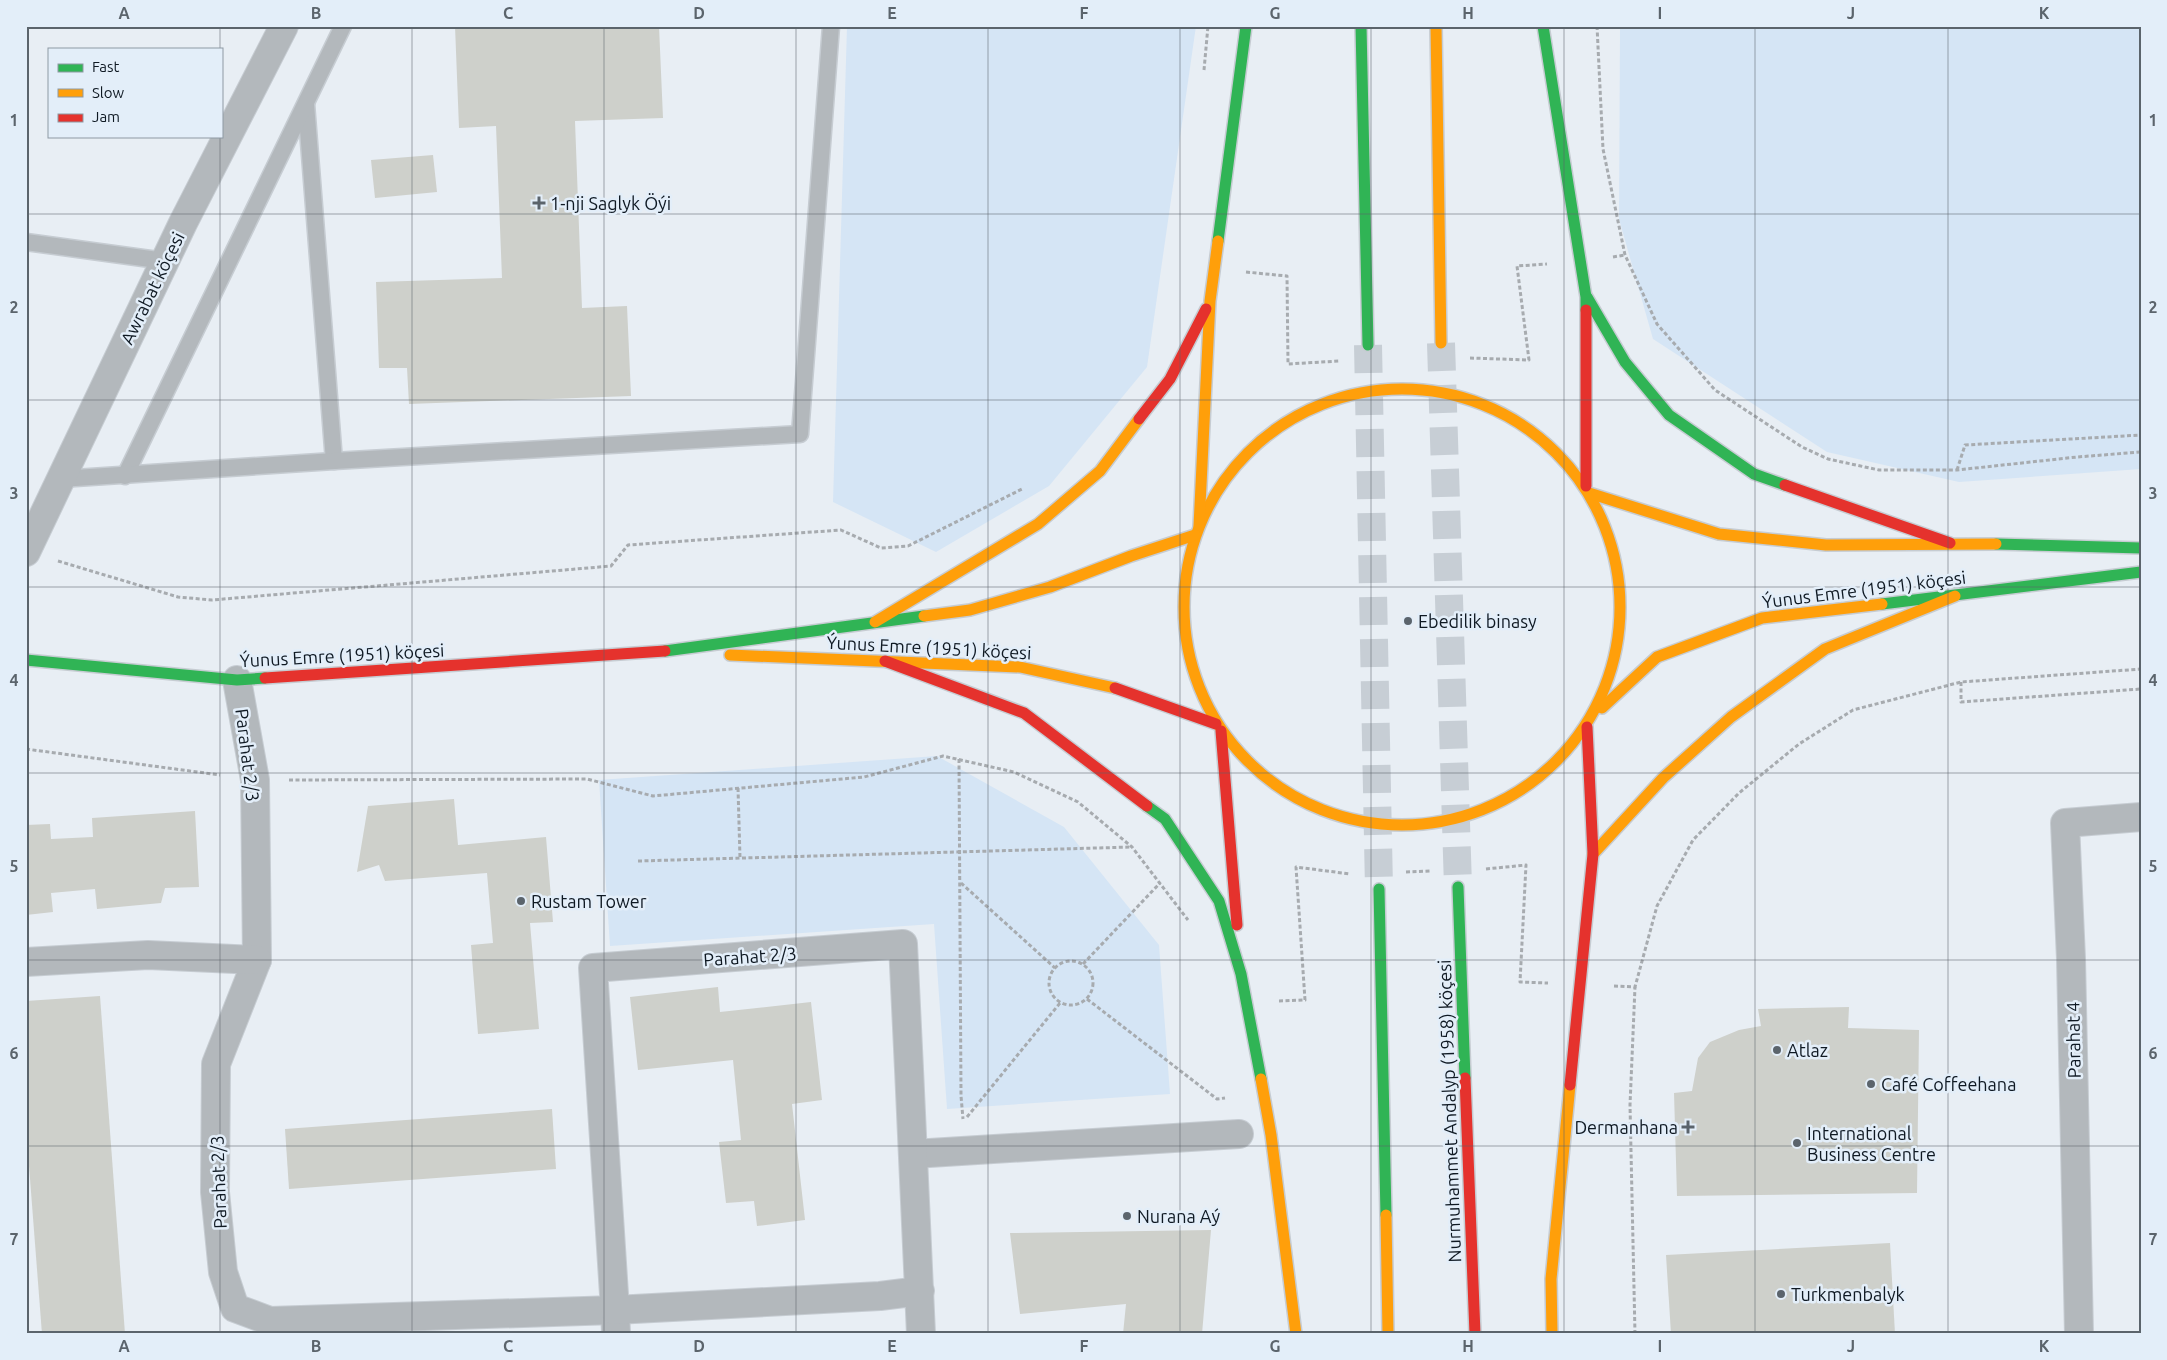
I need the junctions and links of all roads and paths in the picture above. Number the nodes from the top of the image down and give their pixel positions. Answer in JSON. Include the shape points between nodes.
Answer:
{"nodes":[{"id":1,"x":284,"y":26,"type":"edge"},
{"id":2,"x":343,"y":26,"type":"edge"},
{"id":3,"x":831,"y":26,"type":"edge"},
{"id":4,"x":1246,"y":26,"type":"edge"},
{"id":5,"x":1361,"y":26,"type":"edge"},
{"id":6,"x":1436,"y":26,"type":"edge"},
{"id":7,"x":1543,"y":26,"type":"edge"},
{"id":8,"x":1597,"y":26,"type":"edge"},
{"id":9,"x":306,"y":103,"type":"junction"},
{"id":10,"x":26,"y":242,"type":"edge"},
{"id":11,"x":165,"y":261,"type":"junction"},
{"id":12,"x":1586,"y":297,"type":"junction"},
{"id":13,"x":1210,"y":302,"type":"junction"},
{"id":14,"x":1441,"y":343,"type":"tunnel mouth"},
{"id":15,"x":1368,"y":345,"type":"tunnel mouth"},
{"id":16,"x":2141,"y":435,"type":"edge"},
{"id":17,"x":2141,"y":452,"type":"edge"},
{"id":18,"x":334,"y":461,"type":"junction"},
{"id":19,"x":1957,"y":470,"type":"junction"},
{"id":20,"x":125,"y":476,"type":"junction"},
{"id":21,"x":60,"y":479,"type":"junction"},
{"id":22,"x":1588,"y":490,"type":"junction"},
{"id":23,"x":1197,"y":531,"type":"junction"},
{"id":24,"x":1950,"y":543,"type":"junction"},
{"id":25,"x":2141,"y":548,"type":"edge"},
{"id":26,"x":26,"y":552,"type":"edge"},
{"id":27,"x":2141,"y":572,"type":"edge"},
{"id":28,"x":1955,"y":596,"type":"junction"},
{"id":29,"x":875,"y":622,"type":"junction"},
{"id":30,"x":661,"y":652,"type":"junction"},
{"id":31,"x":26,"y":660,"type":"edge"},
{"id":32,"x":885,"y":661,"type":"junction"},
{"id":33,"x":2141,"y":669,"type":"edge"},
{"id":34,"x":237,"y":680,"type":"junction"},
{"id":35,"x":1960,"y":682,"type":"junction"},
{"id":36,"x":2141,"y":689,"type":"edge"},
{"id":37,"x":1590,"y":722,"type":"junction"},
{"id":38,"x":1219,"y":727,"type":"junction"},
{"id":39,"x":26,"y":749,"type":"edge"},
{"id":40,"x":959,"y":759,"type":"junction"},
{"id":41,"x":255,"y":780,"type":"junction"},
{"id":42,"x":738,"y":788,"type":"junction"},
{"id":43,"x":2141,"y":817,"type":"edge"},
{"id":44,"x":1132,"y":847,"type":"junction"},
{"id":45,"x":960,"y":852,"type":"junction"},
{"id":46,"x":1593,"y":854,"type":"junction"},
{"id":47,"x":740,"y":858,"type":"junction"},
{"id":48,"x":638,"y":861,"type":"dead end"},
{"id":49,"x":1478,"y":869,"type":"dead end"},
{"id":50,"x":1440,"y":871,"type":"dead end"},
{"id":51,"x":1402,"y":872,"type":"dead end"},
{"id":52,"x":1354,"y":874,"type":"dead end"},
{"id":53,"x":961,"y":882,"type":"junction"},
{"id":54,"x":1160,"y":883,"type":"junction"},
{"id":55,"x":1458,"y":887,"type":"tunnel mouth"},
{"id":56,"x":1379,"y":889,"type":"tunnel mouth"},
{"id":57,"x":1188,"y":921,"type":"dead end"},
{"id":58,"x":257,"y":960,"type":"junction"},
{"id":59,"x":26,"y":962,"type":"edge"},
{"id":60,"x":1083,"y":964,"type":"junction"},
{"id":61,"x":1055,"y":968,"type":"junction"},
{"id":62,"x":1241,"y":974,"type":"junction"},
{"id":63,"x":1580,"y":984,"type":"junction"},
{"id":64,"x":1635,"y":987,"type":"junction"},
{"id":65,"x":1087,"y":999,"type":"junction"},
{"id":66,"x":1060,"y":1003,"type":"junction"},
{"id":67,"x":1246,"y":1004,"type":"junction"},
{"id":68,"x":961,"y":1096,"type":"dead end"},
{"id":69,"x":1234,"y":1098,"type":"dead end"},
{"id":70,"x":964,"y":1121,"type":"dead end"},
{"id":71,"x":1239,"y":1134,"type":"dead end"},
{"id":72,"x":913,"y":1154,"type":"junction"},
{"id":73,"x":920,"y":1291,"type":"junction"},
{"id":74,"x":616,"y":1322,"type":"edge"},
{"id":75,"x":921,"y":1334,"type":"edge"},
{"id":76,"x":1296,"y":1334,"type":"edge"},
{"id":77,"x":1388,"y":1334,"type":"edge"},
{"id":78,"x":1475,"y":1334,"type":"edge"},
{"id":79,"x":1552,"y":1334,"type":"edge"},
{"id":80,"x":1634,"y":1334,"type":"edge"},
{"id":81,"x":2079,"y":1334,"type":"edge"}],
"edges":[{"from":1,"to":11,"type":"street","name":"Awrabat köçesi"},
{"from":2,"to":9,"type":"lane"},
{"from":3,"to":18,"type":"lane","via":[[800,434]]},
{"from":4,"to":13,"type":"main road"},
{"from":5,"to":15,"type":"main road"},
{"from":6,"to":14,"type":"main road"},
{"from":7,"to":12,"type":"main road"},
{"from":8,"to":19,"type":"path","via":[[1603,149],[1625,255],[1657,324],[1715,390],[1810,451],[1828,459],[1879,470]]},
{"from":9,"to":18,"type":"lane"},
{"from":9,"to":20,"type":"lane"},
{"from":10,"to":11,"type":"lane"},
{"from":11,"to":21,"type":"street","name":"Awrabat köçesi"},
{"from":12,"to":22,"type":"main road"},
{"from":12,"to":24,"type":"main road","via":[[1625,362],[1669,415],[1754,474]]},
{"from":13,"to":23,"type":"main road"},
{"from":13,"to":29,"type":"main road","via":[[1170,379],[1100,471],[1038,524]]},
{"from":16,"to":19,"type":"path","via":[[1965,445]]},
{"from":17,"to":19,"type":"path"},
{"from":18,"to":20,"type":"lane"},
{"from":20,"to":21,"type":"lane"},
{"from":21,"to":26,"type":"street","name":"Awrabat köçesi"},
{"from":22,"to":23,"type":"main road","via":[[1539,436],[1480,402],[1413,388],[1344,396],[1282,424],[1231,470]]},
{"from":22,"to":24,"type":"main road","name":"Ýunus Emre (1951) köçesi","via":[[1719,534],[1826,545]]},
{"from":22,"to":37,"type":"main road","via":[[1609,532],[1621,581],[1621,632],[1610,681]]},
{"from":23,"to":29,"type":"main road","name":"Ýunus Emre (1951) köçesi","via":[[1050,587],[970,610]]},
{"from":23,"to":38,"type":"main road","via":[[1187,564],[1182,600],[1186,646],[1198,690]]},
{"from":24,"to":25,"type":"main road","name":"Ýunus Emre (1951) köçesi"},
{"from":27,"to":28,"type":"main road","name":"Ýunus Emre (1951) köçesi"},
{"from":28,"to":37,"type":"main road","name":"Ýunus Emre (1951) köçesi","via":[[1762,618],[1657,657]]},
{"from":28,"to":46,"type":"main road","via":[[1817,655],[1710,735],[1663,778]]},
{"from":29,"to":30,"type":"main road","name":"Ýunus Emre (1951) köçesi"},
{"from":30,"to":32,"type":"main road","name":"Ýunus Emre (1951) köçesi"},
{"from":30,"to":34,"type":"main road","name":"Ýunus Emre (1951) köçesi"},
{"from":31,"to":34,"type":"main road","name":"Ýunus Emre (1951) köçesi"},
{"from":32,"to":38,"type":"main road","name":"Ýunus Emre (1951) köçesi","via":[[1020,667],[1104,684]]},
{"from":32,"to":62,"type":"main road","via":[[1024,713],[1165,819],[1219,901]]},
{"from":33,"to":35,"type":"path"},
{"from":34,"to":41,"type":"street","name":"Parahat 2/3"},
{"from":35,"to":36,"type":"path","via":[[1961,702]]},
{"from":35,"to":64,"type":"path","via":[[1852,710],[1799,744],[1739,793],[1693,840],[1657,906]]},
{"from":37,"to":38,"type":"main road","via":[[1539,780],[1476,814],[1405,827],[1334,816],[1270,783]]},
{"from":37,"to":46,"type":"main road"},
{"from":38,"to":62,"type":"main road"},
{"from":39,"to":41,"type":"path"},
{"from":40,"to":42,"type":"path","via":[[943,756],[864,777]]},
{"from":40,"to":44,"type":"path","via":[[1014,772],[1078,802]]},
{"from":40,"to":45,"type":"path"},
{"from":41,"to":42,"type":"path","via":[[587,779],[653,796]]},
{"from":41,"to":58,"type":"street","name":"Parahat 2/3"},
{"from":42,"to":47,"type":"path"},
{"from":43,"to":81,"type":"street","name":"Parahat 4","via":[[2065,823]]},
{"from":44,"to":45,"type":"path"},
{"from":44,"to":54,"type":"path"},
{"from":45,"to":47,"type":"path"},
{"from":45,"to":53,"type":"path"},
{"from":46,"to":63,"type":"main road"},
{"from":47,"to":48,"type":"path"},
{"from":49,"to":63,"type":"path","via":[[1526,865],[1520,982]]},
{"from":50,"to":51,"type":"path"},
{"from":52,"to":67,"type":"path","via":[[1296,867],[1305,1000]]},
{"from":53,"to":61,"type":"path"},
{"from":53,"to":68,"type":"path"},
{"from":54,"to":57,"type":"path"},
{"from":54,"to":60,"type":"path"},
{"from":55,"to":78,"type":"main road","name":"Nurmuhammet Andalyp (1958) köçesi"},
{"from":56,"to":77,"type":"main road"},
{"from":58,"to":59,"type":"street","via":[[148,954]]},
{"from":58,"to":74,"type":"street","name":"Parahat 2/3","via":[[216,1064],[215,1192],[224,1272],[235,1308],[270,1321]]},
{"from":60,"to":61,"type":"path","via":[[1064,962]]},
{"from":60,"to":65,"type":"path","via":[[1094,981],[1093,991]]},
{"from":61,"to":66,"type":"path","via":[[1049,986],[1052,996]]},
{"from":62,"to":67,"type":"main road"},
{"from":63,"to":64,"type":"path"},
{"from":63,"to":79,"type":"main road","via":[[1551,1279]]},
{"from":64,"to":80,"type":"path","via":[[1630,1105]]},
{"from":65,"to":66,"type":"path","via":[[1079,1005]]},
{"from":65,"to":69,"type":"path","via":[[1217,1099]]},
{"from":66,"to":70,"type":"path"},
{"from":67,"to":76,"type":"main road","via":[[1271,1134]]},
{"from":71,"to":72,"type":"street"},
{"from":72,"to":73,"type":"street","name":"Parahat 2/3"},
{"from":72,"to":74,"type":"street","name":"Parahat 2/3","via":[[903,944],[593,968]]},
{"from":73,"to":74,"type":"street","name":"Parahat 2/3"},
{"from":73,"to":75,"type":"street","name":"Parahat 2/3"}]}
